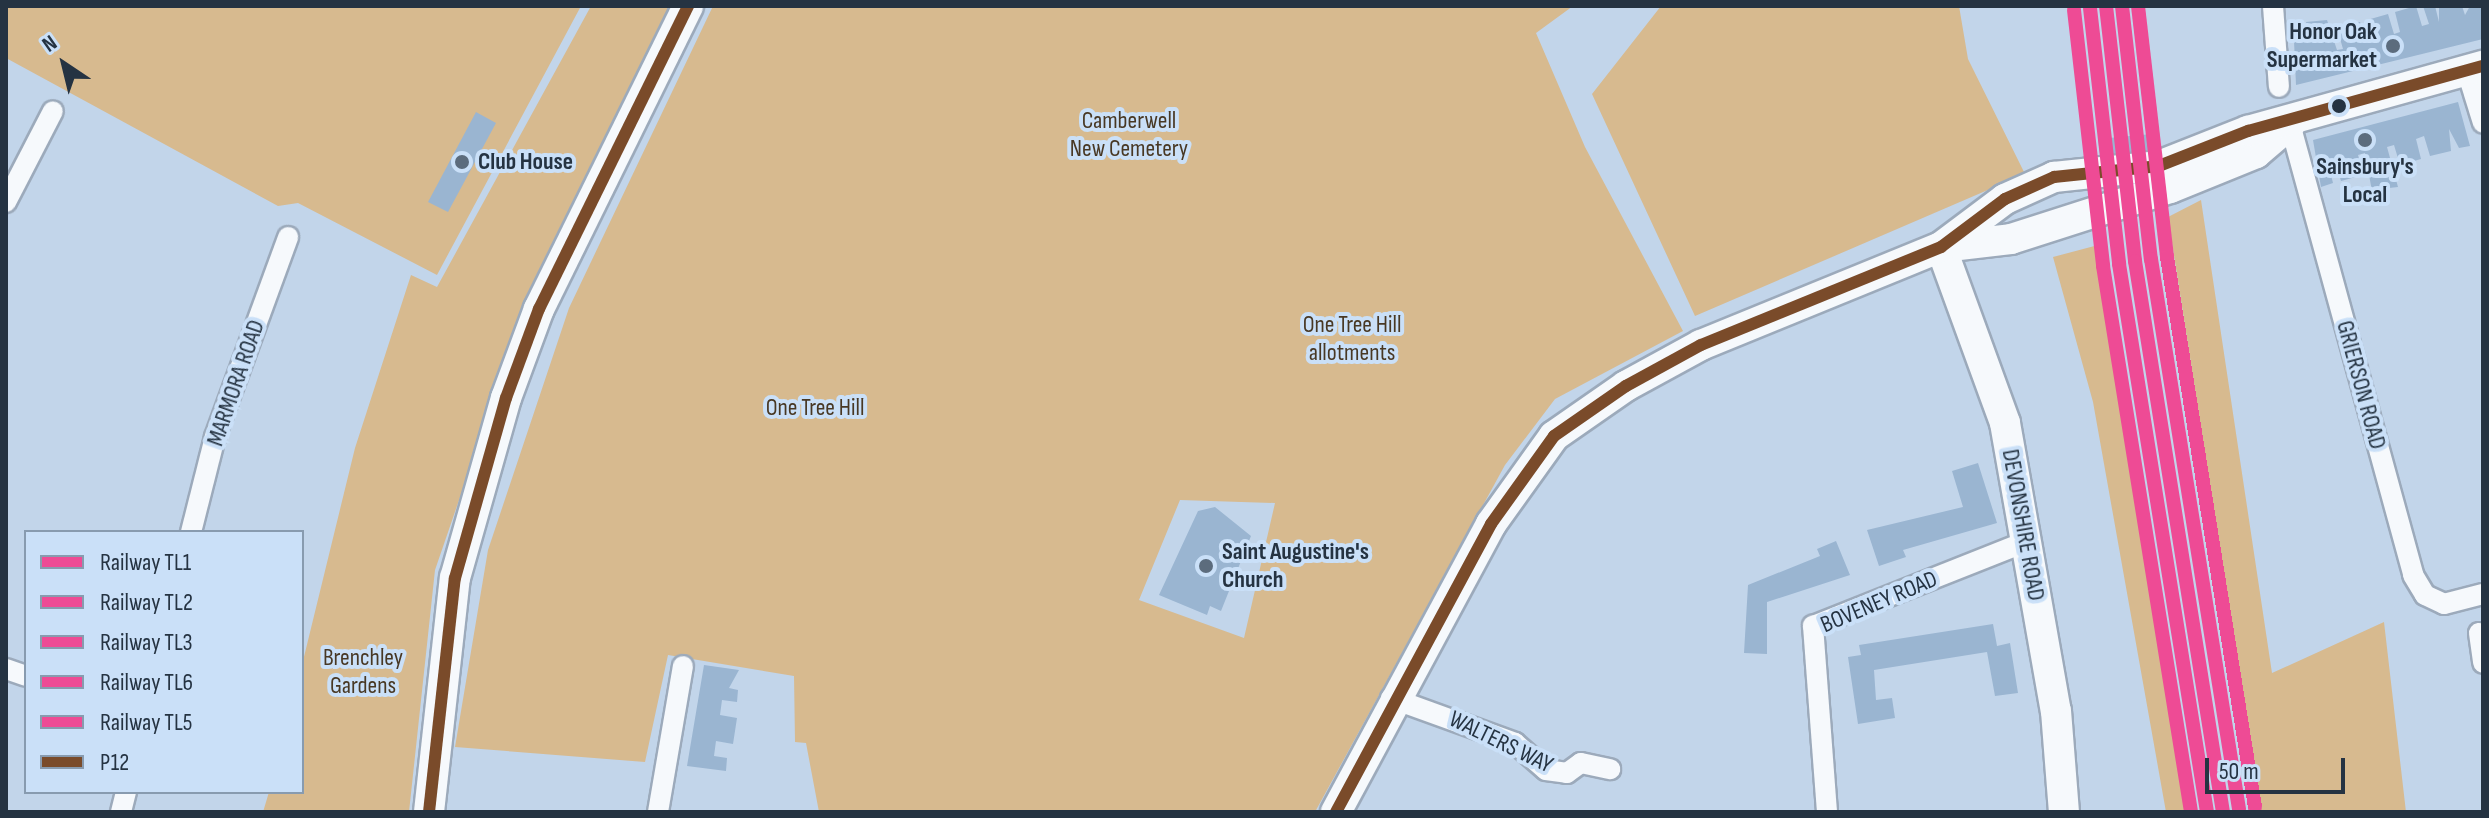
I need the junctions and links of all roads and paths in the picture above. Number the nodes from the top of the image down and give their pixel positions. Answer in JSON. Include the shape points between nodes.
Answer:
{"nodes":[{"id":1,"x":688,"y":6,"type":"edge"},
{"id":2,"x":2273,"y":6,"type":"edge"},
{"id":3,"x":2475,"y":68,"type":"edge"},
{"id":4,"x":2279,"y":87,"type":"dead end"},
{"id":5,"x":53,"y":111,"type":"dead end"},
{"id":6,"x":2483,"y":123,"type":"edge"},
{"id":7,"x":2290,"y":124,"type":"junction"},
{"id":8,"x":2164,"y":177,"type":"junction"},
{"id":9,"x":6,"y":202,"type":"edge"},
{"id":10,"x":288,"y":237,"type":"dead end"},
{"id":11,"x":1941,"y":247,"type":"junction"},
{"id":12,"x":192,"y":530,"type":"edge"},
{"id":13,"x":2025,"y":542,"type":"junction"},
{"id":14,"x":2477,"y":598,"type":"edge"},
{"id":15,"x":2479,"y":633,"type":"dead end"},
{"id":16,"x":2483,"y":663,"type":"edge"},
{"id":17,"x":683,"y":666,"type":"dead end"},
{"id":18,"x":1391,"y":698,"type":"junction"},
{"id":19,"x":1610,"y":769,"type":"dead end"},
{"id":20,"x":429,"y":812,"type":"edge"},
{"id":21,"x":658,"y":812,"type":"edge"},
{"id":22,"x":1336,"y":812,"type":"edge"},
{"id":23,"x":1827,"y":812,"type":"edge"},
{"id":24,"x":2064,"y":812,"type":"edge"}],
"edges":[{"from":1,"to":20,"type":"main road","via":[[539,309],[506,398],[455,578]]},
{"from":2,"to":4,"type":"street"},
{"from":3,"to":6,"type":"street"},
{"from":3,"to":7,"type":"main road"},
{"from":5,"to":9,"type":"street"},
{"from":7,"to":8,"type":"main road","via":[[2256,153]]},
{"from":7,"to":14,"type":"street","name":"GRIERSON ROAD","via":[[2413,575],[2434,601]]},
{"from":8,"to":11,"type":"main road","via":[[2074,222]]},
{"from":8,"to":11,"type":"main road","via":[[2076,172],[2005,199]]},
{"from":10,"to":12,"type":"street","name":"MARMORA ROAD","via":[[215,437]]},
{"from":11,"to":13,"type":"main road","name":"DEVONSHIRE ROAD","via":[[2005,423]]},
{"from":11,"to":18,"type":"main road","via":[[1701,345],[1554,436],[1491,524]]},
{"from":13,"to":23,"type":"street","name":"BOVENEY ROAD","via":[[1813,626]]},
{"from":13,"to":24,"type":"main road","name":"DEVONSHIRE ROAD","via":[[2056,711]]},
{"from":15,"to":16,"type":"street"},
{"from":17,"to":21,"type":"street"},
{"from":18,"to":19,"type":"street","name":"WALTERS WAY","via":[[1515,743],[1546,770],[1567,773],[1581,763]]},
{"from":18,"to":22,"type":"main road"}]}
